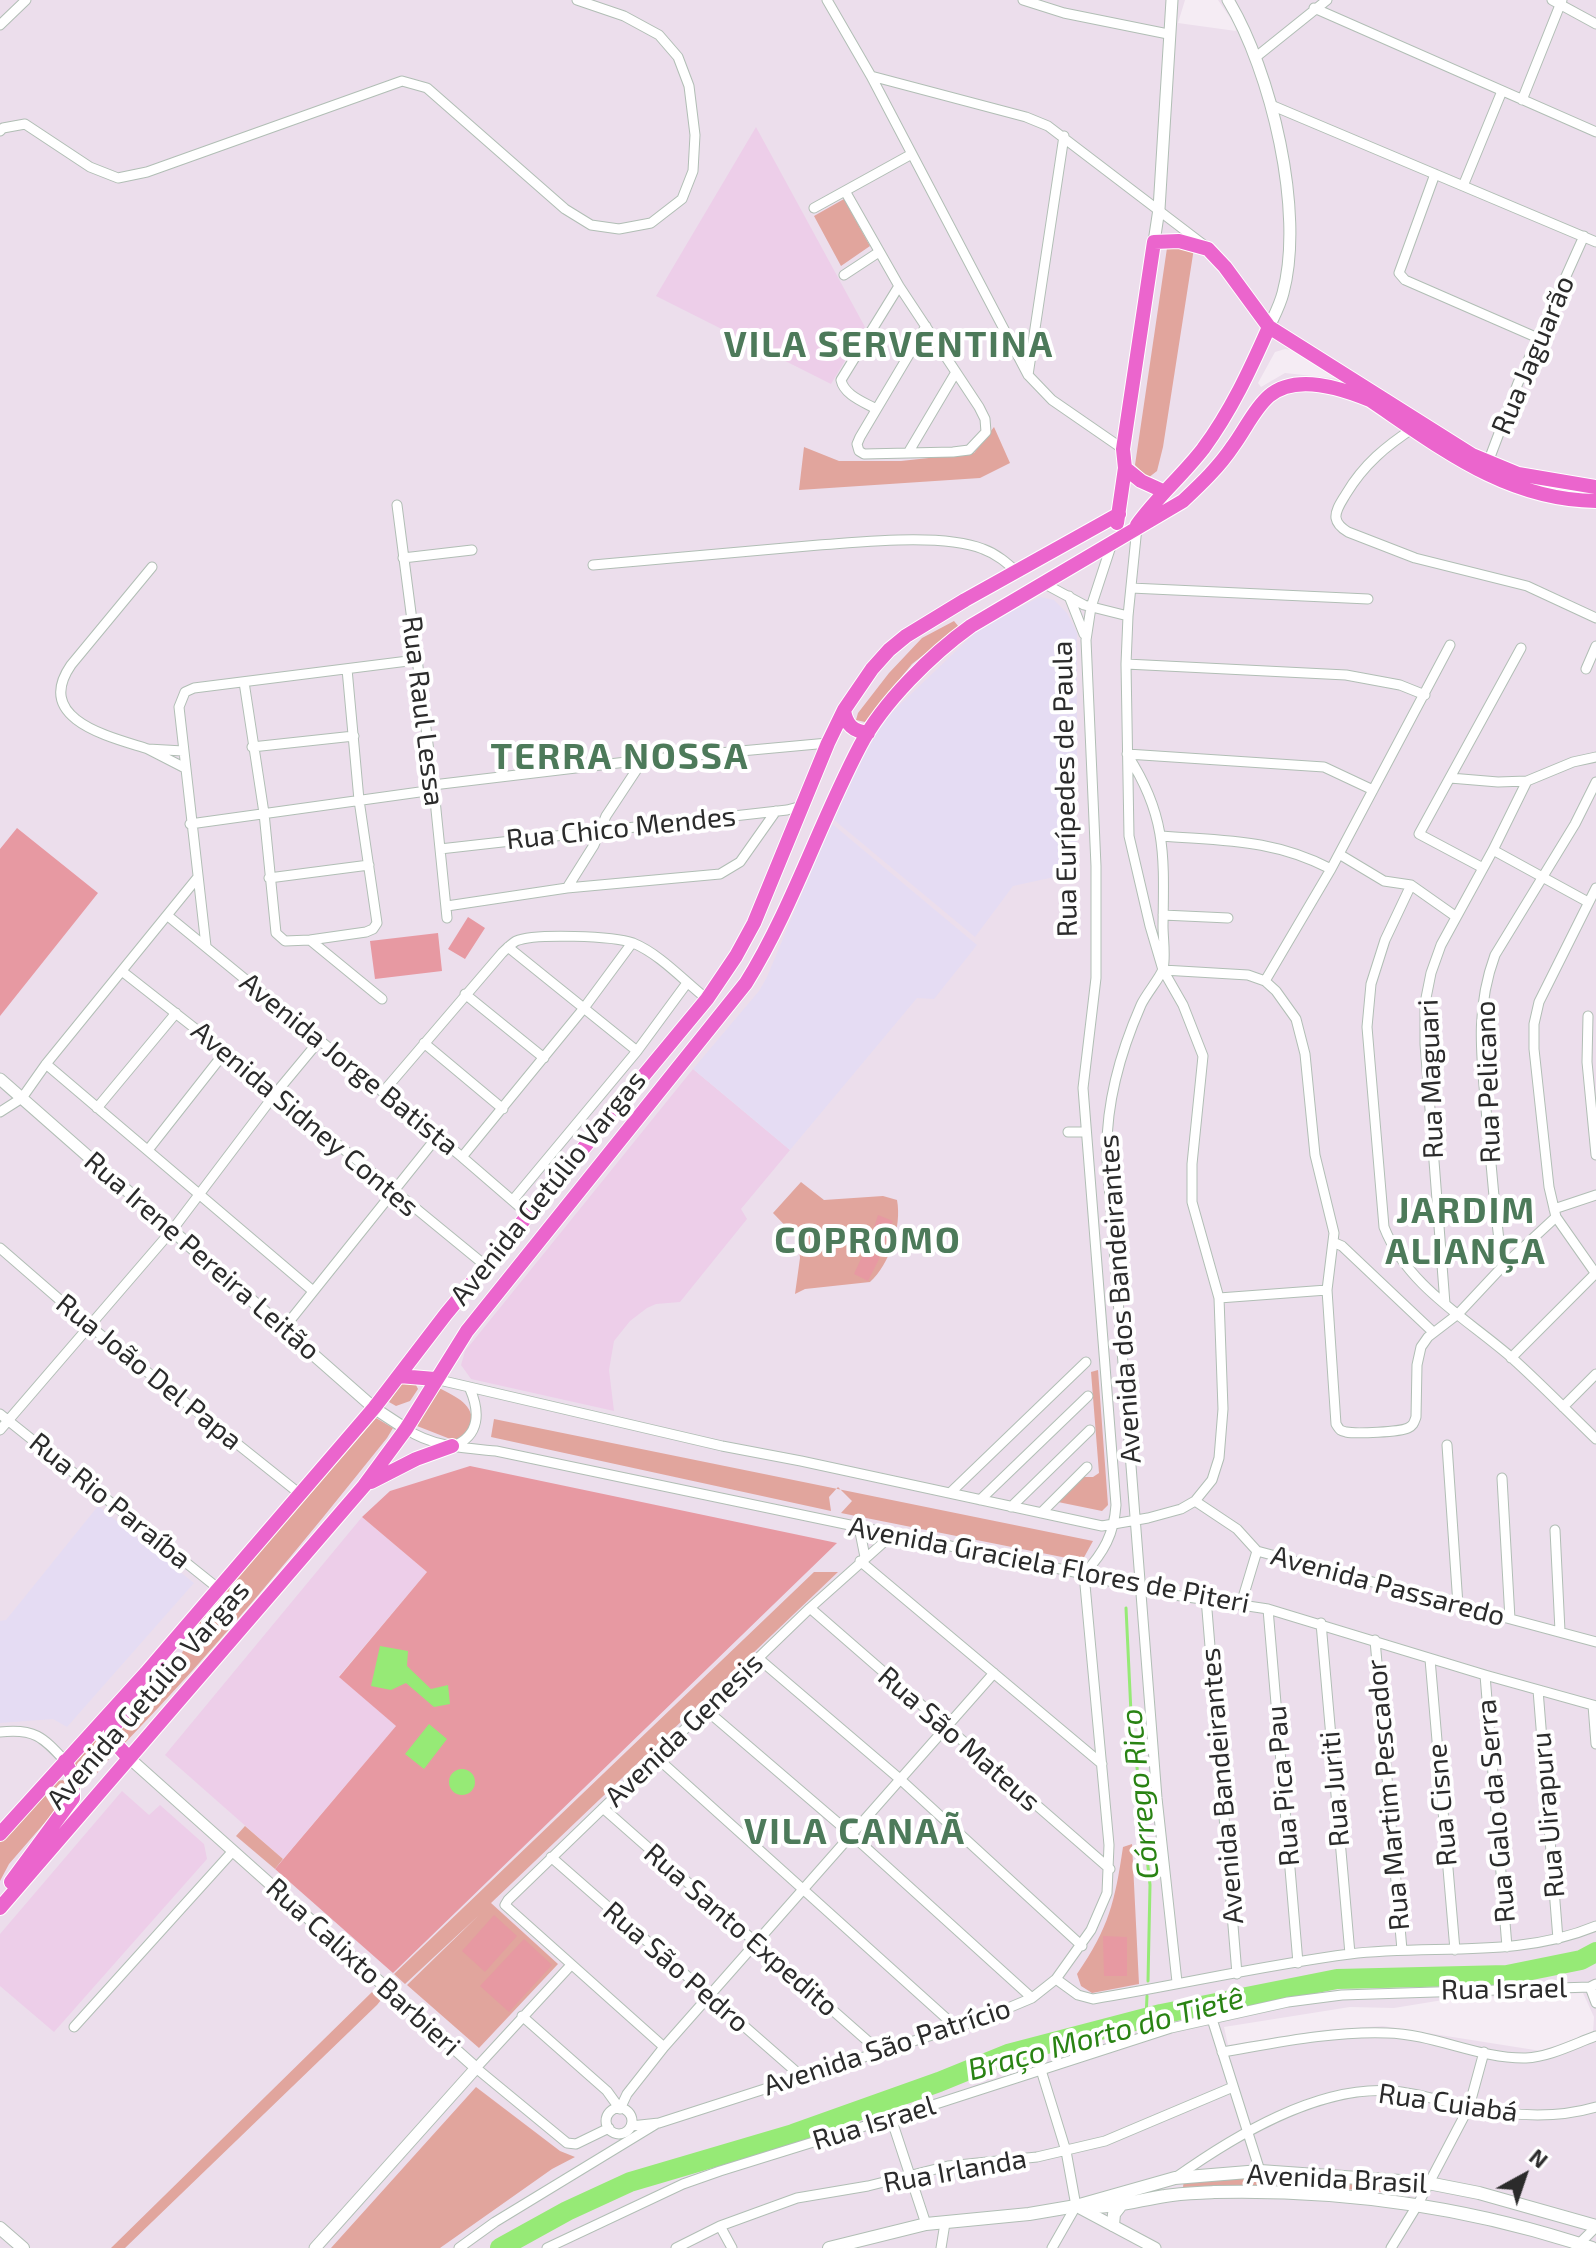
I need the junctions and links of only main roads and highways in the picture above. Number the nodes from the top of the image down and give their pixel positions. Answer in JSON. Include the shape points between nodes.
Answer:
{"nodes":[{"id":1,"x":1269,"y":327,"type":"junction"},
{"id":2,"x":1417,"y":426,"type":"junction"},
{"id":3,"x":1125,"y":468,"type":"junction"},
{"id":4,"x":1163,"y":491,"type":"junction"},
{"id":5,"x":1593,"y":491,"type":"edge"},
{"id":6,"x":1119,"y":514,"type":"junction"},
{"id":7,"x":1137,"y":525,"type":"junction"},
{"id":8,"x":1112,"y":543,"type":"junction"},
{"id":9,"x":844,"y":710,"type":"junction"},
{"id":10,"x":868,"y":733,"type":"junction"},
{"id":11,"x":399,"y":1376,"type":"junction"},
{"id":12,"x":435,"y":1379,"type":"junction"},
{"id":13,"x":452,"y":1446,"type":"road end"},
{"id":14,"x":364,"y":1486,"type":"junction"},
{"id":15,"x":146,"y":1673,"type":"junction"},
{"id":16,"x":128,"y":1757,"type":"junction"},
{"id":17,"x":65,"y":1761,"type":"junction"},
{"id":18,"x":0,"y":1834,"type":"edge"},
{"id":19,"x":0,"y":1900,"type":"edge"},
{"id":20,"x":0,"y":1908,"type":"edge"},
{"id":21,"x":1121,"y":2205,"type":"junction"},
{"id":22,"x":1076,"y":2206,"type":"junction"},
{"id":23,"x":1113,"y":2225,"type":"road end"},
{"id":24,"x":1596,"y":2226,"type":"edge"},
{"id":25,"x":0,"y":2228,"type":"edge"},
{"id":26,"x":1583,"y":2247,"type":"edge"},
{"id":27,"x":23,"y":2248,"type":"edge"},
{"id":28,"x":829,"y":2248,"type":"edge"}],
"edges":[{"from":1,"to":2,"type":"main road"},
{"from":1,"to":3,"type":"main road","name":"Rua Eurípedes de Paula","via":[[1208,249],[1179,241],[1154,242],[1123,449]]},
{"from":1,"to":4,"type":"main road","name":"Avenida Getúlio Vargas","via":[[1218,428]]},
{"from":2,"to":5,"type":"main road","via":[[1486,469]]},
{"from":2,"to":7,"type":"main road","name":"Avenida Getúlio Vargas","via":[[1351,392],[1316,385],[1284,388],[1258,408],[1204,482],[1162,515]]},
{"from":3,"to":4,"type":"main road"},
{"from":3,"to":6,"type":"main road","name":"Rua Eurípedes de Paula"},
{"from":4,"to":7,"type":"main road","name":"Avenida Getúlio Vargas"},
{"from":6,"to":8,"type":"main road","name":"Rua Eurípedes de Paula"},
{"from":6,"to":9,"type":"main road","name":"Avenida Getúlio Vargas","via":[[898,643]]},
{"from":7,"to":8,"type":"main road","name":"Avenida Getúlio Vargas"},
{"from":8,"to":10,"type":"main road","name":"Avenida Getúlio Vargas","via":[[963,632],[919,671]]},
{"from":9,"to":10,"type":"main road","via":[[848,724]]},
{"from":9,"to":11,"type":"main road","name":"Avenida Getúlio Vargas","via":[[736,956],[707,999]]},
{"from":10,"to":12,"type":"main road","name":"Avenida Getúlio Vargas","via":[[769,946],[746,983],[467,1331]]},
{"from":11,"to":12,"type":"main road"},
{"from":11,"to":15,"type":"main road","name":"Avenida Getúlio Vargas"},
{"from":12,"to":14,"type":"main road","name":"Avenida Getúlio Vargas"},
{"from":13,"to":14,"type":"main road"},
{"from":14,"to":16,"type":"main road","name":"Avenida Getúlio Vargas"},
{"from":15,"to":16,"type":"main road","via":[[143,1687],[111,1731]]},
{"from":15,"to":17,"type":"main road","name":"Avenida Getúlio Vargas"},
{"from":16,"to":20,"type":"main road","name":"Avenida Getúlio Vargas"},
{"from":17,"to":18,"type":"main road","name":"Avenida Getúlio Vargas"},
{"from":17,"to":19,"type":"main road","via":[[73,1777],[73,1798]]},
{"from":21,"to":22,"type":"main road","name":"Avenida Brasil"},
{"from":21,"to":23,"type":"main road"},
{"from":21,"to":26,"type":"main road","name":"Avenida Brasil","via":[[1167,2195],[1234,2192],[1339,2196],[1474,2214]]},
{"from":22,"to":24,"type":"main road","name":"Avenida Brasil","via":[[1175,2178],[1260,2171],[1428,2183]]},
{"from":22,"to":28,"type":"main road","name":"Avenida Brasil","via":[[926,2224]]},
{"from":25,"to":27,"type":"main road"}]}
